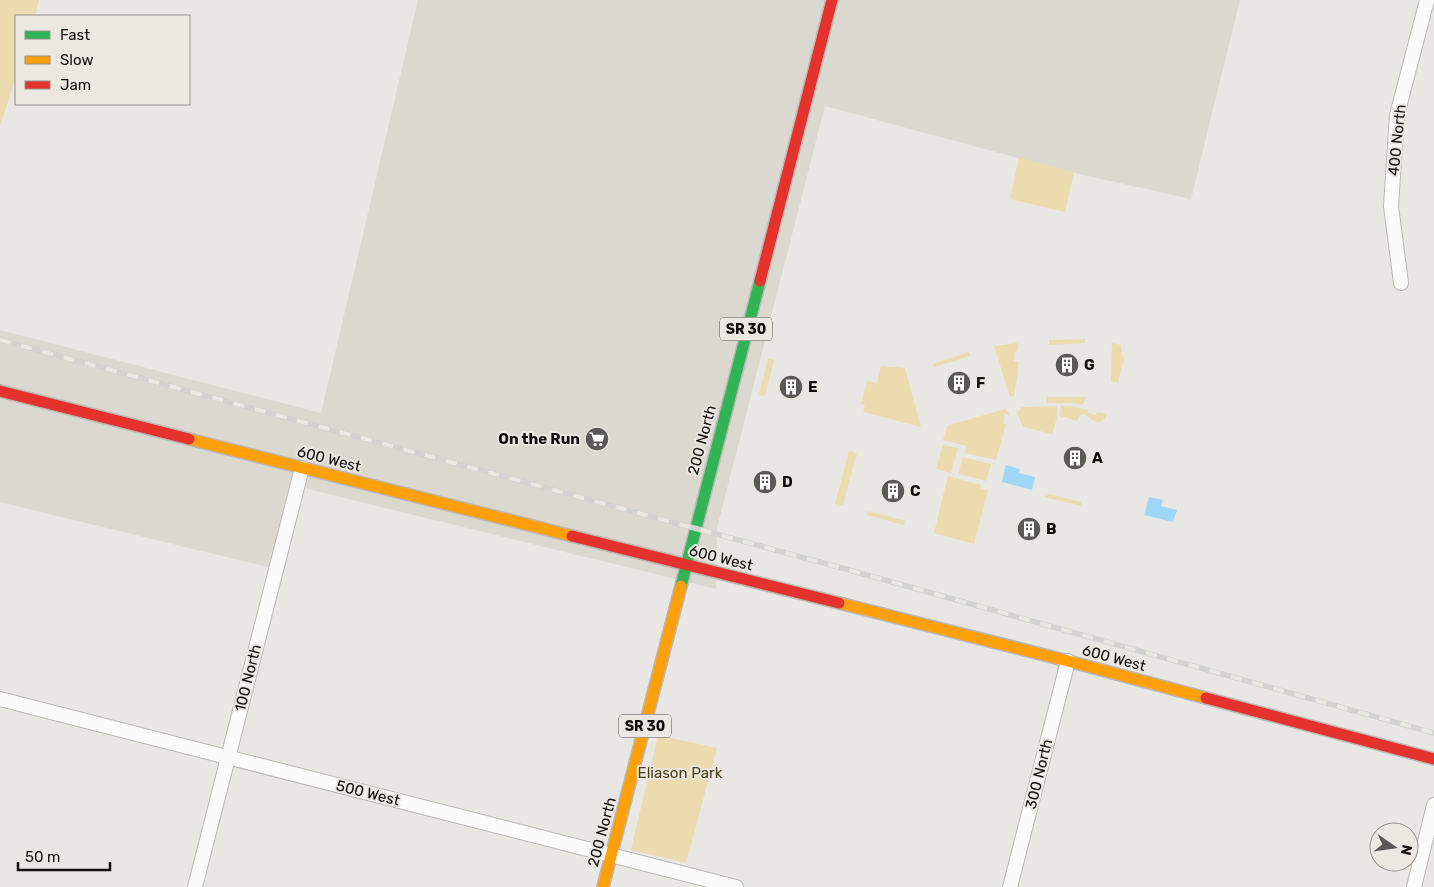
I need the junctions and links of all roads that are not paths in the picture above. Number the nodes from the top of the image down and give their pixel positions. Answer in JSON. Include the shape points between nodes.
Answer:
{"nodes":[{"id":1,"x":832,"y":0,"type":"edge"},
{"id":2,"x":1427,"y":0,"type":"edge"},
{"id":3,"x":1401,"y":283,"type":"dead end"},
{"id":4,"x":0,"y":392,"type":"edge"},
{"id":5,"x":302,"y":468,"type":"junction"},
{"id":6,"x":687,"y":565,"type":"junction"},
{"id":7,"x":1068,"y":661,"type":"junction"},
{"id":8,"x":0,"y":699,"type":"edge"},
{"id":9,"x":228,"y":757,"type":"junction"},
{"id":10,"x":1434,"y":759,"type":"edge"},
{"id":11,"x":1434,"y":805,"type":"edge"},
{"id":12,"x":611,"y":855,"type":"junction"},
{"id":13,"x":195,"y":887,"type":"edge"},
{"id":14,"x":603,"y":887,"type":"edge"},
{"id":15,"x":736,"y":887,"type":"edge"},
{"id":16,"x":1010,"y":887,"type":"edge"},
{"id":17,"x":1414,"y":887,"type":"edge"}],
"edges":[{"from":1,"to":6,"type":"main road","name":"200 North","number":"SR 30"},
{"from":2,"to":3,"type":"street","name":"400 North","via":[[1397,115],[1391,206]]},
{"from":4,"to":5,"type":"main road","name":"600 West"},
{"from":5,"to":6,"type":"main road","name":"600 West"},
{"from":5,"to":9,"type":"street","name":"100 North"},
{"from":6,"to":7,"type":"main road","name":"600 West"},
{"from":6,"to":12,"type":"main road","name":"200 North","number":"SR 30"},
{"from":7,"to":10,"type":"main road","name":"600 West"},
{"from":7,"to":16,"type":"street","name":"300 North"},
{"from":8,"to":9,"type":"street","name":"500 West"},
{"from":9,"to":12,"type":"street","name":"500 West"},
{"from":9,"to":13,"type":"street","name":"100 North"},
{"from":11,"to":17,"type":"street"},
{"from":12,"to":14,"type":"main road","name":"200 North","number":"SR 30"},
{"from":12,"to":15,"type":"street","name":"500 West"}]}
